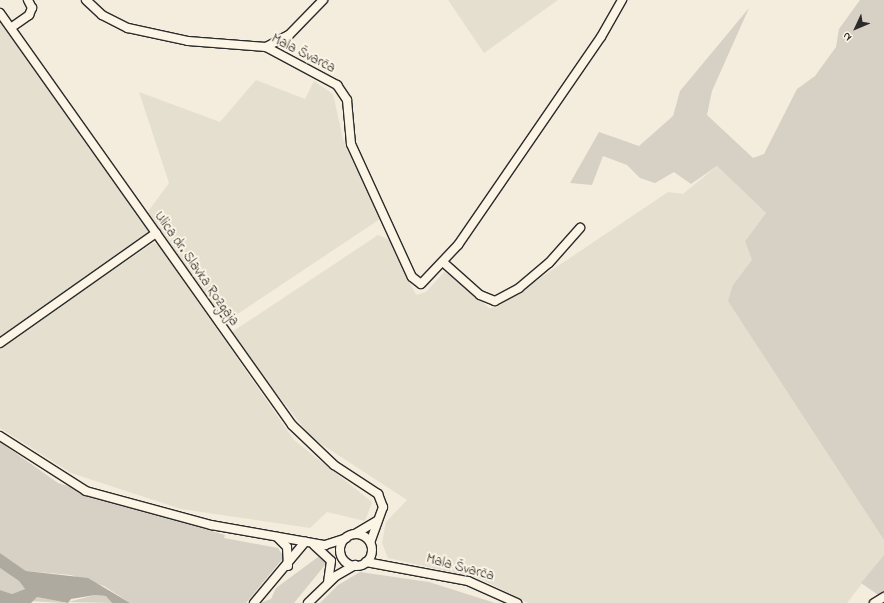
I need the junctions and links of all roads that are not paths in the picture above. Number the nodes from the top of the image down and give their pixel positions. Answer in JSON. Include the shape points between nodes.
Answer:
{"nodes":[{"id":1,"x":28,"y":0,"type":"edge"},
{"id":2,"x":86,"y":0,"type":"edge"},
{"id":3,"x":323,"y":0,"type":"edge"},
{"id":4,"x":622,"y":0,"type":"edge"},
{"id":5,"x":0,"y":12,"type":"edge"},
{"id":6,"x":12,"y":27,"type":"junction"},
{"id":7,"x":266,"y":47,"type":"junction"},
{"id":8,"x":580,"y":228,"type":"dead end"},
{"id":9,"x":156,"y":233,"type":"junction"},
{"id":10,"x":444,"y":263,"type":"junction"},
{"id":11,"x":0,"y":343,"type":"edge"},
{"id":12,"x":0,"y":436,"type":"edge"},
{"id":13,"x":377,"y":521,"type":"junction"},
{"id":14,"x":355,"y":534,"type":"junction"},
{"id":15,"x":276,"y":537,"type":"junction"},
{"id":16,"x":346,"y":538,"type":"junction"},
{"id":17,"x":308,"y":542,"type":"junction"},
{"id":18,"x":325,"y":544,"type":"junction"},
{"id":19,"x":371,"y":544,"type":"junction"},
{"id":20,"x":342,"y":557,"type":"junction"},
{"id":21,"x":366,"y":562,"type":"junction"},
{"id":22,"x":355,"y":565,"type":"junction"},
{"id":23,"x":394,"y":565,"type":"junction"},
{"id":24,"x":288,"y":566,"type":"junction"},
{"id":25,"x":336,"y":576,"type":"junction"},
{"id":26,"x":327,"y":585,"type":"junction"},
{"id":27,"x":884,"y":596,"type":"edge"},
{"id":28,"x":254,"y":603,"type":"edge"},
{"id":29,"x":308,"y":603,"type":"edge"},
{"id":30,"x":517,"y":603,"type":"edge"},
{"id":31,"x":874,"y":603,"type":"edge"}],
"edges":[{"from":1,"to":6,"type":"street","via":[[32,8],[29,15]]},
{"from":2,"to":7,"type":"street","name":"Mala Švarča","via":[[102,15],[128,28],[188,41]]},
{"from":3,"to":7,"type":"street","via":[[289,35]]},
{"from":4,"to":10,"type":"street","via":[[601,37]]},
{"from":5,"to":6,"type":"street","name":"Ulica dr. Slavka Rozgaja"},
{"from":6,"to":9,"type":"street","name":"Ulica dr. Slavka Rozgaja"},
{"from":7,"to":10,"type":"street","name":"Mala Švarča","via":[[337,85],[347,100],[351,144],[416,283],[421,284],[429,280]]},
{"from":8,"to":10,"type":"street","via":[[549,262],[503,299],[495,301],[480,295]]},
{"from":9,"to":11,"type":"street"},
{"from":9,"to":13,"type":"street","name":"Ulica dr. Slavka Rozgaja","via":[[292,425],[334,465],[378,494],[383,503]]},
{"from":12,"to":15,"type":"street","via":[[86,491],[211,525]]},
{"from":13,"to":14,"type":"street"},
{"from":13,"to":19,"type":"street","name":"Ulica dr. Slavka Rozgaja"},
{"from":14,"to":16,"type":"street"},
{"from":14,"to":19,"type":"street"},
{"from":15,"to":17,"type":"street"},
{"from":15,"to":24,"type":"street","via":[[287,548]]},
{"from":16,"to":18,"type":"street"},
{"from":16,"to":20,"type":"street","via":[[341,547]]},
{"from":17,"to":18,"type":"street"},
{"from":17,"to":24,"type":"street"},
{"from":17,"to":26,"type":"street","via":[[331,561]]},
{"from":18,"to":20,"type":"street"},
{"from":19,"to":21,"type":"street"},
{"from":19,"to":23,"type":"street","via":[[382,559]]},
{"from":20,"to":22,"type":"street"},
{"from":20,"to":25,"type":"street"},
{"from":21,"to":22,"type":"street"},
{"from":21,"to":23,"type":"street","name":"Mala Švarča"},
{"from":22,"to":25,"type":"street"},
{"from":23,"to":30,"type":"street","name":"Mala Švarča","via":[[468,581]]},
{"from":24,"to":28,"type":"street"},
{"from":25,"to":26,"type":"street"},
{"from":26,"to":29,"type":"street"},
{"from":27,"to":31,"type":"street"}]}
